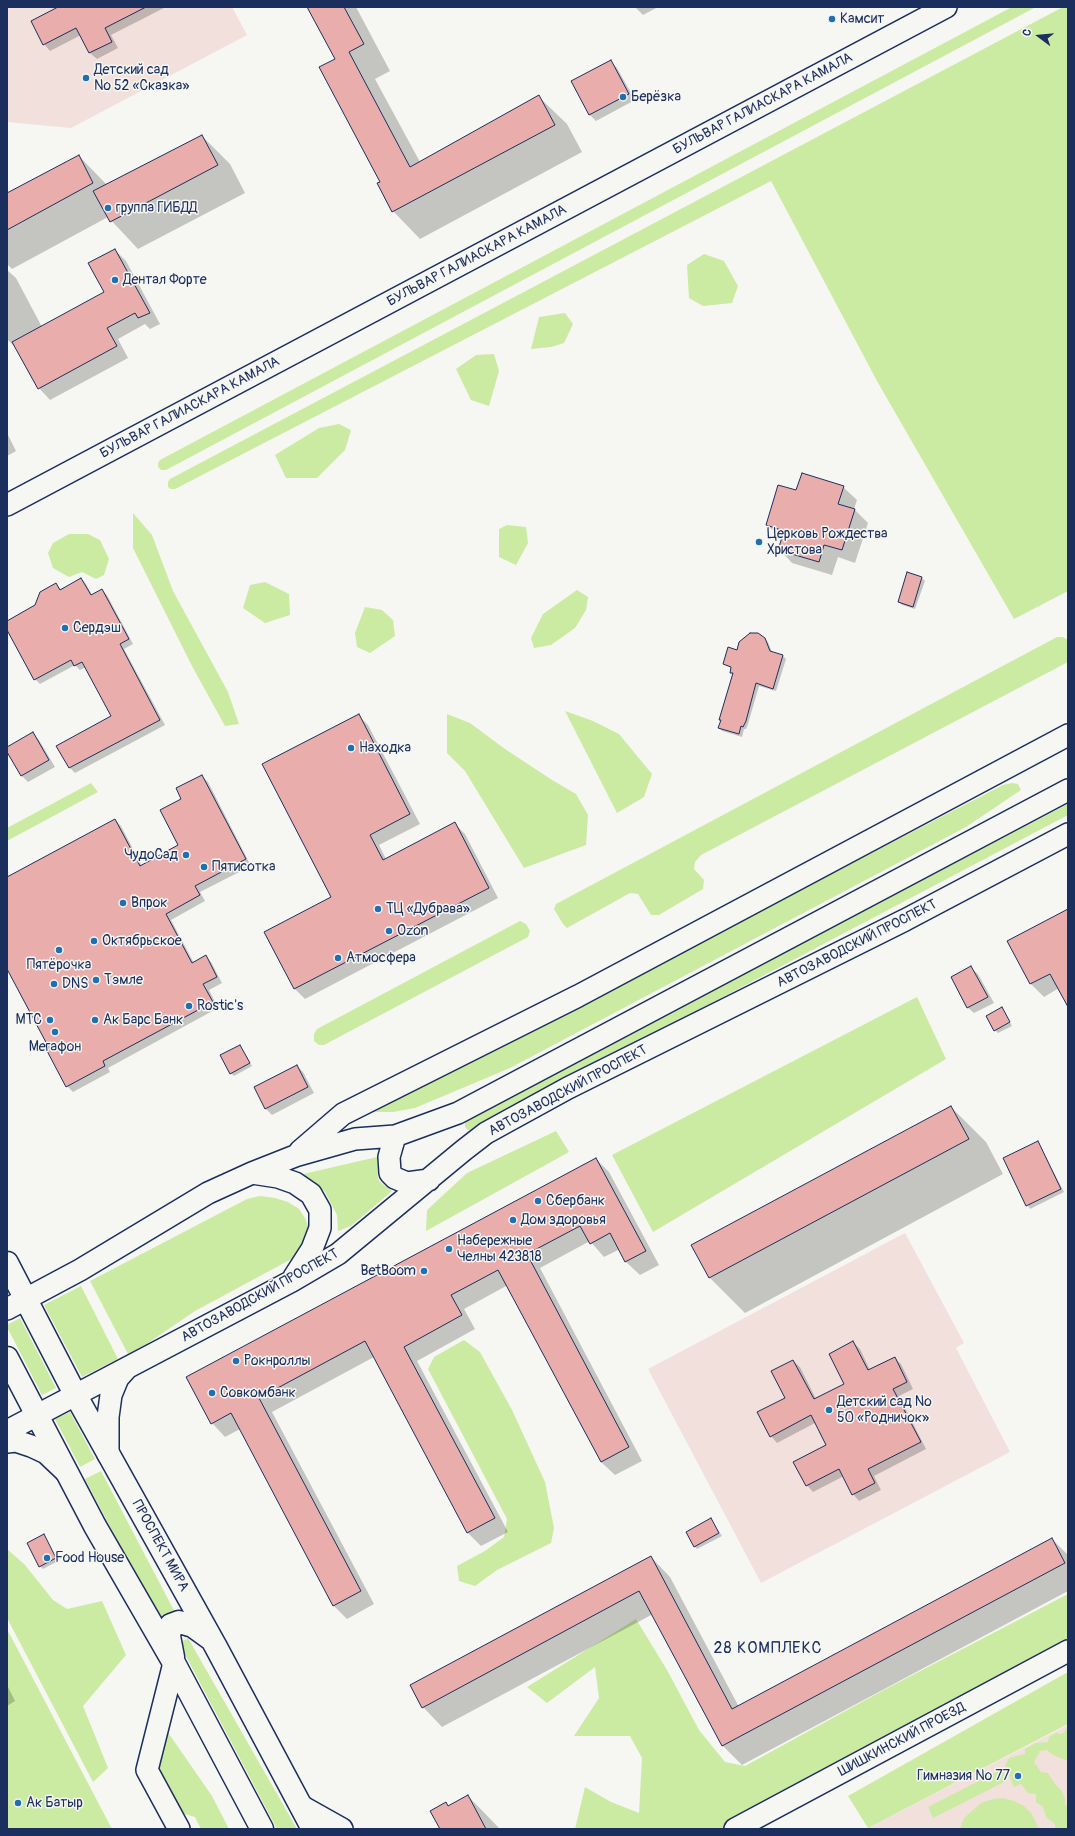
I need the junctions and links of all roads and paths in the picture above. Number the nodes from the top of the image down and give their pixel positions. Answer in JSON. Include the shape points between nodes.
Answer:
{"nodes":[{"id":1,"x":946,"y":7,"type":"edge"},
{"id":2,"x":7,"y":505,"type":"edge"},
{"id":3,"x":1068,"y":735,"type":"edge"},
{"id":4,"x":1068,"y":790,"type":"edge"},
{"id":5,"x":1068,"y":834,"type":"edge"},
{"id":6,"x":395,"y":1136,"type":"junction"},
{"id":7,"x":295,"y":1156,"type":"junction"},
{"id":8,"x":252,"y":1173,"type":"junction"},
{"id":9,"x":429,"y":1180,"type":"junction"},
{"id":10,"x":7,"y":1263,"type":"edge"},
{"id":11,"x":292,"y":1281,"type":"junction"},
{"id":12,"x":26,"y":1299,"type":"junction"},
{"id":13,"x":7,"y":1309,"type":"edge"},
{"id":14,"x":7,"y":1358,"type":"edge"},
{"id":15,"x":129,"y":1367,"type":"junction"},
{"id":16,"x":75,"y":1394,"type":"junction"},
{"id":17,"x":36,"y":1415,"type":"junction"},
{"id":18,"x":7,"y":1430,"type":"edge"},
{"id":19,"x":7,"y":1442,"type":"edge"},
{"id":20,"x":108,"y":1454,"type":"junction"},
{"id":21,"x":69,"y":1475,"type":"junction"},
{"id":22,"x":212,"y":1640,"type":"junction"},
{"id":23,"x":1068,"y":1651,"type":"edge"},
{"id":24,"x":174,"y":1663,"type":"junction"},
{"id":25,"x":301,"y":1806,"type":"junction"},
{"id":26,"x":179,"y":1829,"type":"edge"},
{"id":27,"x":262,"y":1829,"type":"edge"},
{"id":28,"x":313,"y":1829,"type":"edge"},
{"id":29,"x":342,"y":1829,"type":"edge"},
{"id":30,"x":735,"y":1829,"type":"edge"}],
"edges":[{"from":1,"to":2,"type":"street","name":"БУЛЬВАР ГАЛИАСКАРА КАМАЛА"},
{"from":3,"to":7,"type":"street","via":[[578,996],[343,1114]]},
{"from":4,"to":6,"type":"street","via":[[458,1113]]},
{"from":5,"to":9,"type":"street","name":"АВТОЗАВОДСКИЙ ПРОСПЕКТ","via":[[905,920],[568,1088],[486,1133]]},
{"from":6,"to":7,"type":"street","via":[[355,1139]]},
{"from":6,"to":9,"type":"street","via":[[388,1156],[390,1173],[407,1183]]},
{"from":7,"to":8,"type":"street"},
{"from":8,"to":11,"type":"street","via":[[295,1183],[311,1194],[320,1210],[320,1228],[312,1249]]},
{"from":8,"to":12,"type":"street","via":[[208,1194]]},
{"from":9,"to":11,"type":"street","name":"АВТОЗАВОДСКИЙ ПРОСПЕКТ","via":[[338,1254]]},
{"from":10,"to":12,"type":"main road","name":"ПРОСПЕКТ МИРА"},
{"from":11,"to":15,"type":"street","name":"АВТОЗАВОДСКИЙ ПРОСПЕКТ"},
{"from":12,"to":13,"type":"street"},
{"from":12,"to":16,"type":"main road","name":"ПРОСПЕКТ МИРА"},
{"from":14,"to":17,"type":"main road"},
{"from":15,"to":16,"type":"street","name":"АВТОЗАВОДСКИЙ ПРОСПЕКТ"},
{"from":15,"to":20,"type":"street","via":[[118,1378],[111,1395]]},
{"from":16,"to":17,"type":"street","name":"АВТОЗАВОДСКИЙ ПРОСПЕКТ"},
{"from":16,"to":20,"type":"main road","name":"ПРОСПЕКТ МИРА"},
{"from":17,"to":18,"type":"street","name":"АВТОЗАВОДСКИЙ ПРОСПЕКТ"},
{"from":17,"to":21,"type":"main road"},
{"from":19,"to":21,"type":"street","via":[[16,1441],[46,1453]]},
{"from":20,"to":22,"type":"main road","name":"ПРОСПЕКТ МИРА"},
{"from":21,"to":24,"type":"main road","via":[[95,1526]]},
{"from":22,"to":24,"type":"main road","via":[[193,1626],[179,1622],[171,1625],[169,1636]]},
{"from":22,"to":25,"type":"main road","name":"ПРОСПЕКТ МИРА"},
{"from":23,"to":30,"type":"street","name":"ШИШКИНСКИЙ ПРОЕЗД"},
{"from":24,"to":26,"type":"street","via":[[147,1770]]},
{"from":24,"to":27,"type":"main road"},
{"from":25,"to":28,"type":"main road","name":"ПРОСПЕКТ МИРА"},
{"from":25,"to":29,"type":"street"}]}
